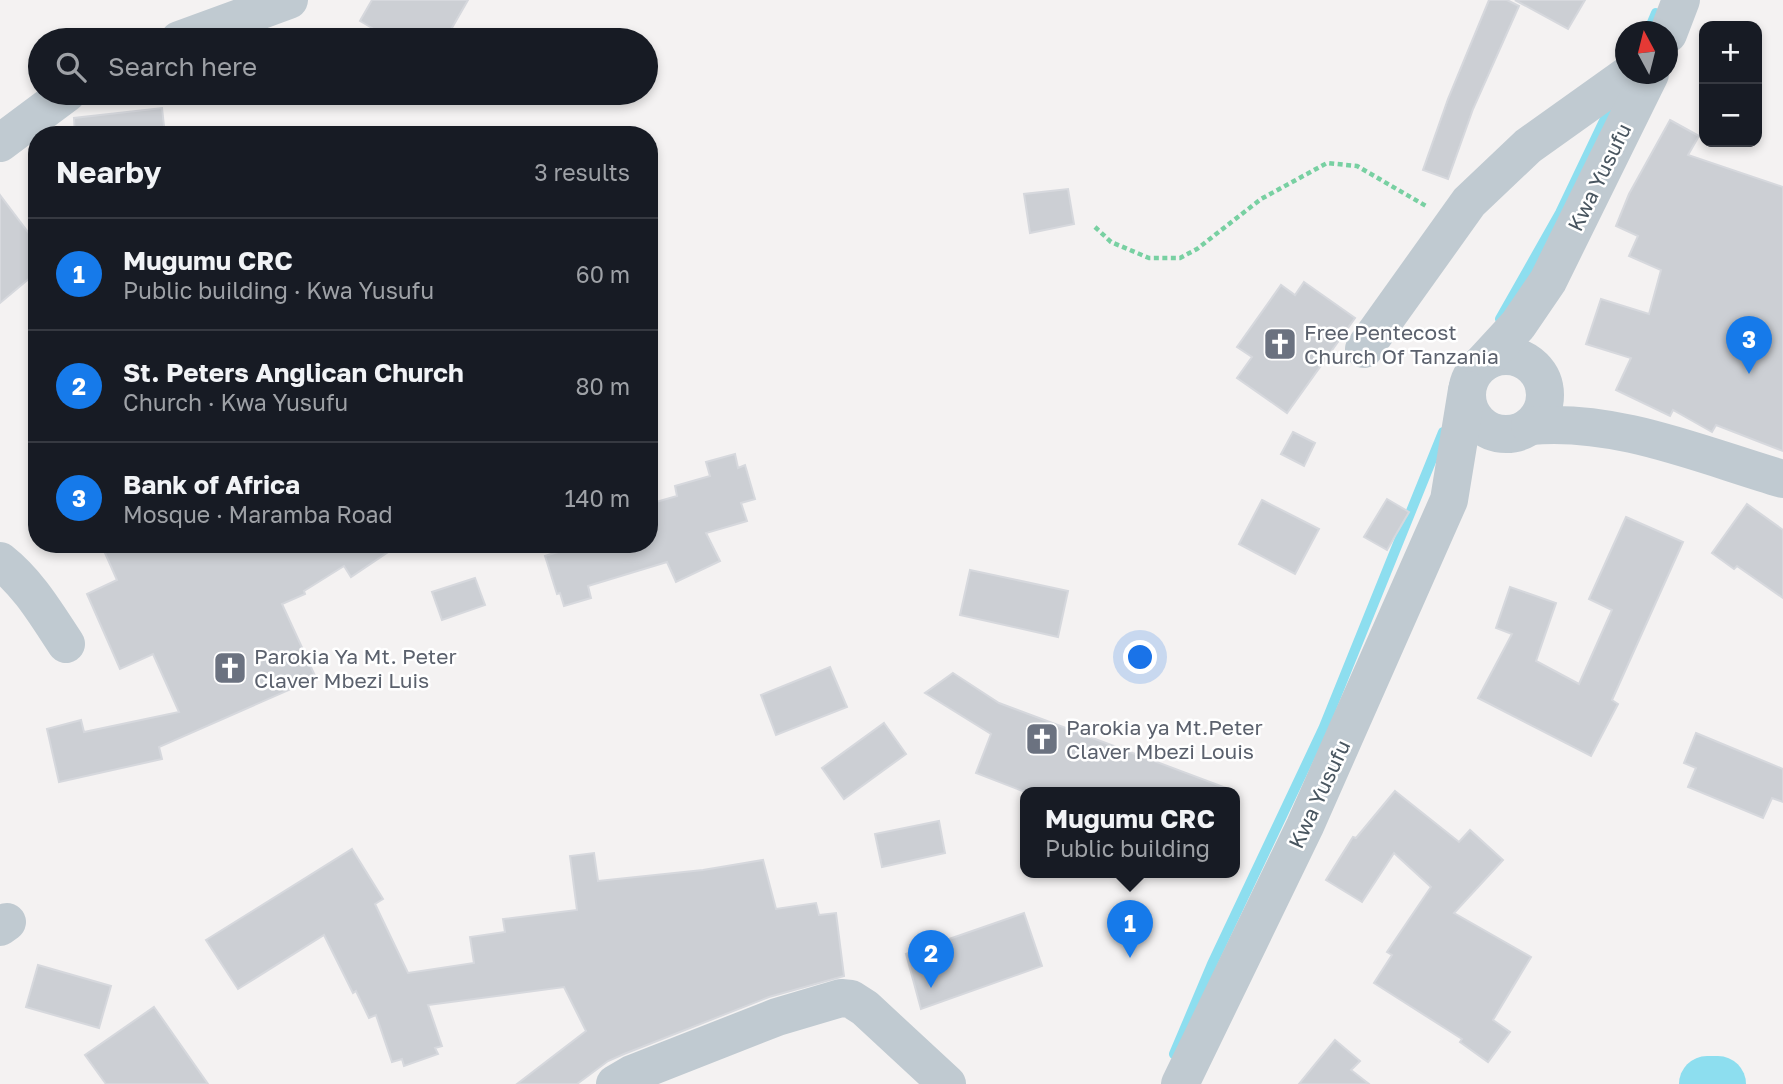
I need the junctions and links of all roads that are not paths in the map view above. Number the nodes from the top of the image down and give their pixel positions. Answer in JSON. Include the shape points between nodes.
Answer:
{"nodes":[{"id":1,"x":289,"y":0,"type":"edge"},
{"id":2,"x":1681,"y":0,"type":"edge"},
{"id":3,"x":1673,"y":21,"type":"edge"},
{"id":4,"x":212,"y":28,"type":"edge"},
{"id":5,"x":1615,"y":84,"type":"edge"},
{"id":6,"x":1645,"y":84,"type":"edge"},
{"id":7,"x":51,"y":105,"type":"edge"},
{"id":8,"x":0,"y":144,"type":"edge"},
{"id":9,"x":1548,"y":281,"type":"junction"},
{"id":10,"x":1364,"y":349,"type":"dead end"},
{"id":11,"x":1474,"y":377,"type":"junction"},
{"id":12,"x":1541,"y":378,"type":"junction"},
{"id":13,"x":1609,"y":427,"type":"junction"},
{"id":14,"x":1523,"y":430,"type":"junction"},
{"id":15,"x":1783,"y":480,"type":"edge"},
{"id":16,"x":1449,"y":500,"type":"junction"},
{"id":17,"x":0,"y":561,"type":"edge"},
{"id":18,"x":66,"y":644,"type":"dead end"},
{"id":19,"x":615,"y":1084,"type":"edge"},
{"id":20,"x":947,"y":1084,"type":"edge"},
{"id":21,"x":1180,"y":1084,"type":"edge"}],
"edges":[{"from":1,"to":4,"type":"street"},
{"from":2,"to":3,"type":"street"},
{"from":5,"to":10,"type":"street","via":[[1528,146],[1469,202]]},
{"from":6,"to":9,"type":"street","name":"Kwa Yusufu"},
{"from":7,"to":8,"type":"street"},
{"from":9,"to":11,"type":"street","name":"Kwa Yusufu"},
{"from":9,"to":12,"type":"street","name":"Kwa Yusufu"},
{"from":11,"to":12,"type":"street","via":[[1496,358],[1511,356],[1526,361]]},
{"from":11,"to":14,"type":"street","via":[[1468,405],[1480,424],[1501,434]]},
{"from":11,"to":16,"type":"street","name":"Kwa Yusufu"},
{"from":12,"to":13,"type":"street"},
{"from":12,"to":14,"type":"street","name":"Kwa Yusufu","via":[[1545,400],[1540,415]]},
{"from":13,"to":14,"type":"street","via":[[1588,424]]},
{"from":13,"to":15,"type":"street"},
{"from":14,"to":16,"type":"street","name":"Kwa Yusufu","via":[[1485,459]]},
{"from":16,"to":21,"type":"street","name":"Kwa Yusufu","via":[[1305,826]]},
{"from":17,"to":18,"type":"street","via":[[19,576]]},
{"from":19,"to":20,"type":"street","via":[[776,1017],[841,998],[865,1009]]}]}
